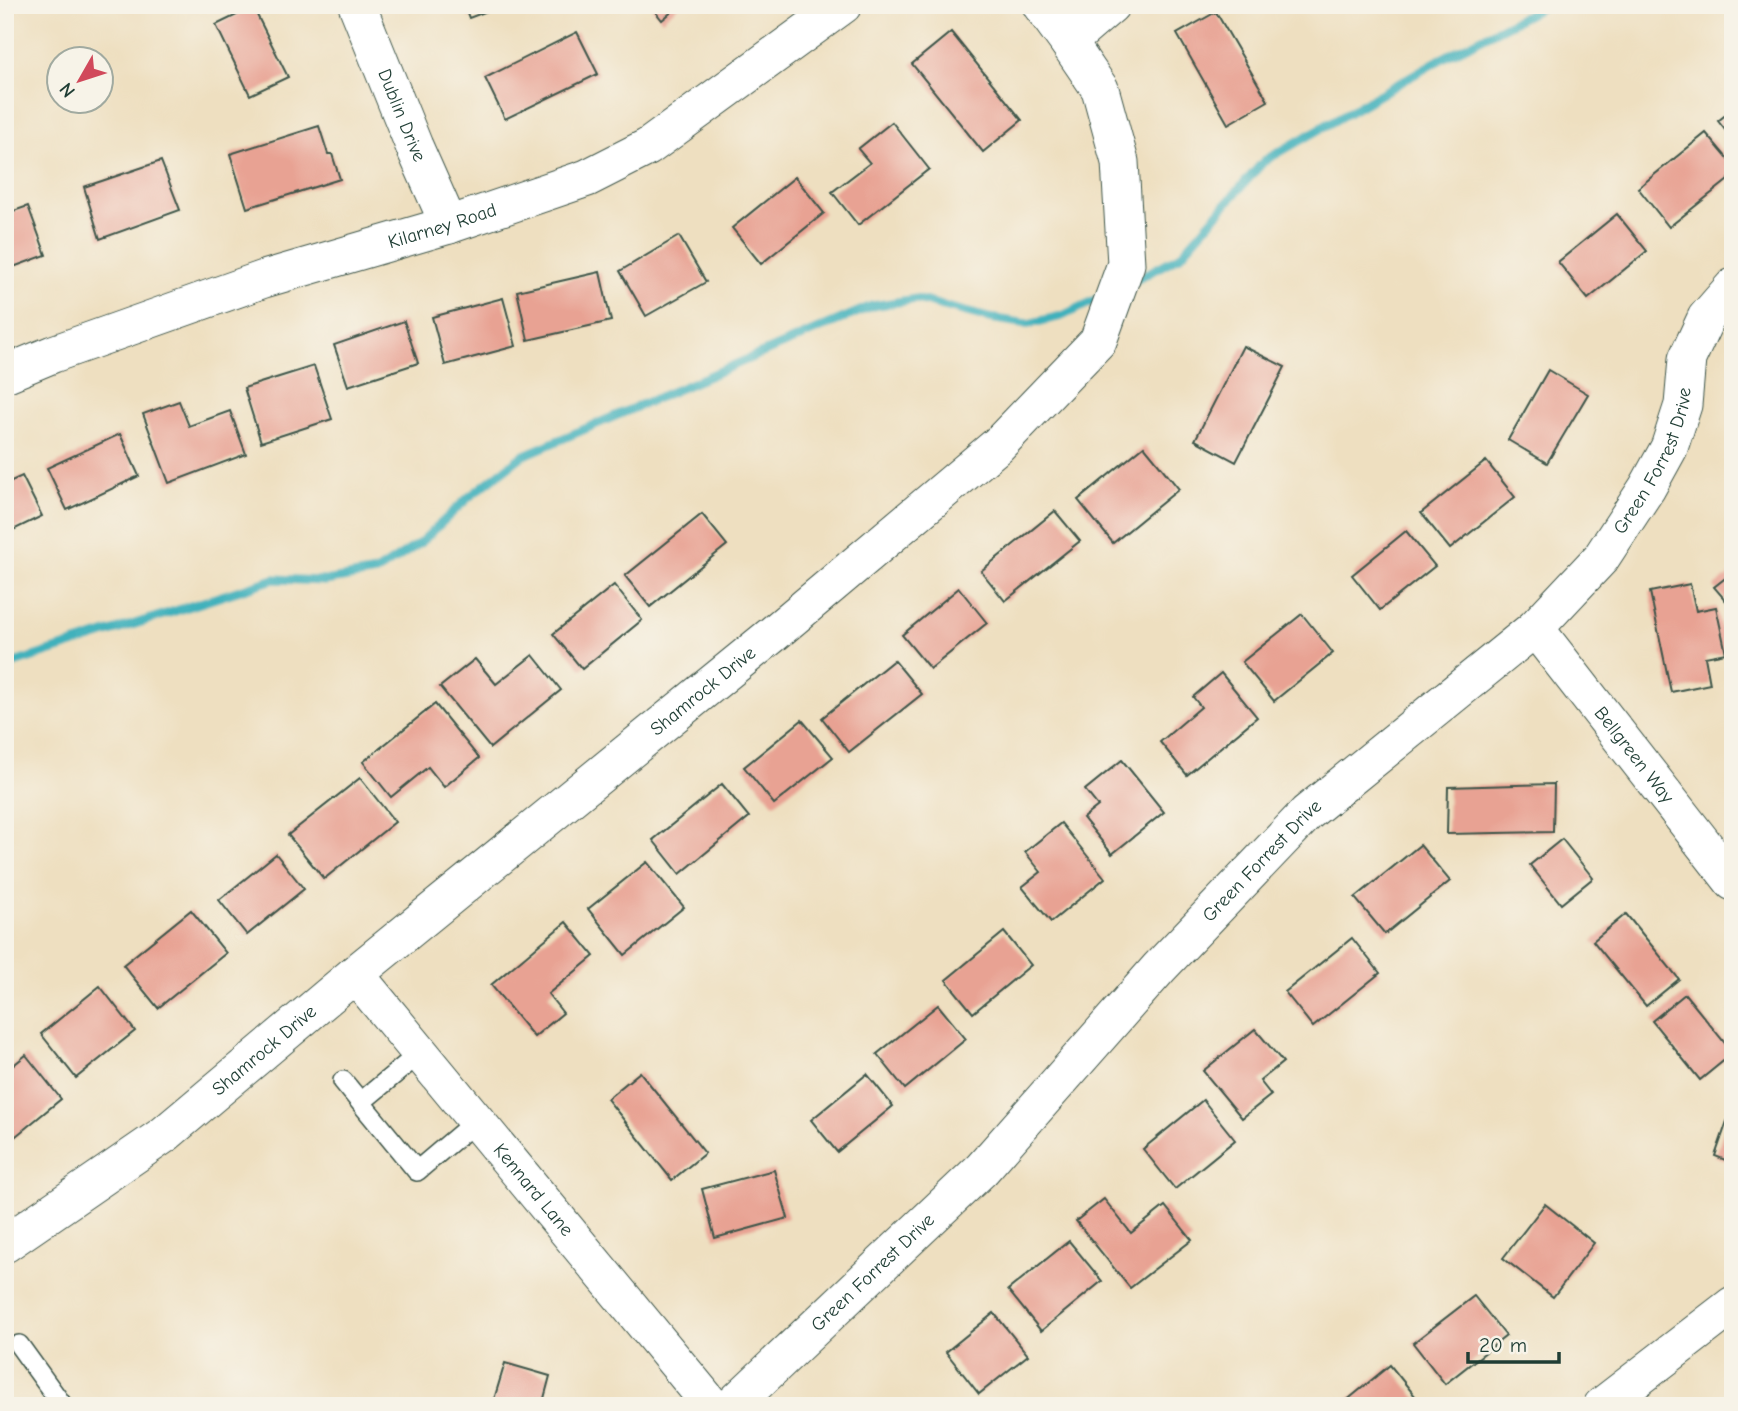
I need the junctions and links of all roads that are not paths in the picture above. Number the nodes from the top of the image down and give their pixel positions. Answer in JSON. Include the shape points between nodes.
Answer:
{"nodes":[{"id":1,"x":357,"y":5,"type":"edge"},
{"id":2,"x":843,"y":5,"type":"edge"},
{"id":3,"x":1041,"y":5,"type":"edge"},
{"id":4,"x":1111,"y":5,"type":"edge"},
{"id":5,"x":1068,"y":42,"type":"junction"},
{"id":6,"x":449,"y":225,"type":"junction"},
{"id":7,"x":1733,"y":287,"type":"edge"},
{"id":8,"x":5,"y":374,"type":"edge"},
{"id":9,"x":1535,"y":628,"type":"junction"},
{"id":10,"x":1733,"y":882,"type":"edge"},
{"id":11,"x":355,"y":974,"type":"junction"},
{"id":12,"x":420,"y":1053,"type":"junction"},
{"id":13,"x":343,"y":1081,"type":"dead end"},
{"id":14,"x":362,"y":1102,"type":"junction"},
{"id":15,"x":476,"y":1121,"type":"junction"},
{"id":16,"x":5,"y":1244,"type":"edge"},
{"id":17,"x":1733,"y":1305,"type":"edge"},
{"id":18,"x":19,"y":1345,"type":"dead end"},
{"id":19,"x":55,"y":1403,"type":"edge"},
{"id":20,"x":712,"y":1406,"type":"edge"},
{"id":21,"x":732,"y":1406,"type":"edge"},
{"id":22,"x":1602,"y":1406,"type":"edge"}],
"edges":[{"from":1,"to":6,"type":"street","name":"Dublin Drive"},
{"from":2,"to":6,"type":"street","name":"Kilarney Road","via":[[648,147],[587,178]]},
{"from":3,"to":5,"type":"street","name":"Shamrock Drive"},
{"from":4,"to":5,"type":"street"},
{"from":5,"to":11,"type":"street","name":"Shamrock Drive","via":[[1100,89],[1120,162],[1126,264],[1098,341],[998,445]]},
{"from":6,"to":8,"type":"street","name":"Kilarney Road","via":[[264,279]]},
{"from":7,"to":9,"type":"street","name":"Green Forrest Drive","via":[[1706,318],[1687,359],[1683,405],[1669,448],[1647,488],[1601,558]]},
{"from":9,"to":10,"type":"street","name":"Bellgreen Way"},
{"from":9,"to":21,"type":"street","name":"Green Forrest Drive","via":[[1307,813],[1159,968],[982,1169]]},
{"from":11,"to":12,"type":"street","name":"Kennard Lane"},
{"from":11,"to":16,"type":"street","name":"Shamrock Drive","via":[[165,1134]]},
{"from":12,"to":14,"type":"lane"},
{"from":12,"to":15,"type":"street","name":"Kennard Lane"},
{"from":13,"to":14,"type":"lane"},
{"from":14,"to":15,"type":"lane","via":[[417,1171]]},
{"from":15,"to":20,"type":"street","name":"Kennard Lane"},
{"from":17,"to":22,"type":"street"},
{"from":18,"to":19,"type":"lane"}]}
